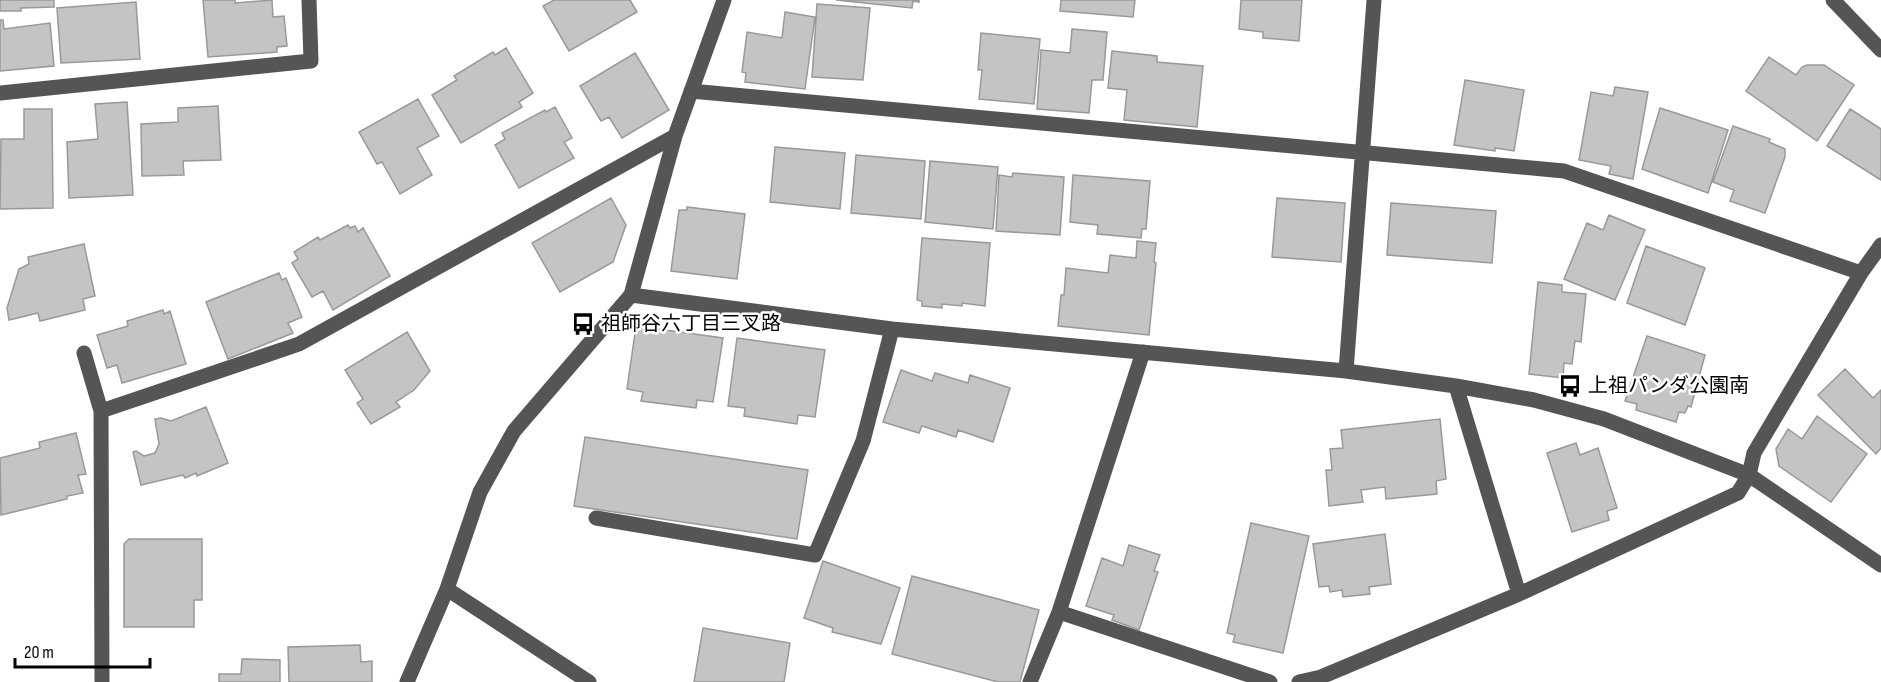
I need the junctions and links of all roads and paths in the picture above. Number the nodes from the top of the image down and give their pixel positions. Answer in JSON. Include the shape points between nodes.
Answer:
{"nodes":[{"id":1,"x":309,"y":0,"type":"edge"},
{"id":2,"x":724,"y":0,"type":"edge"},
{"id":3,"x":1374,"y":0,"type":"edge"},
{"id":4,"x":1833,"y":0,"type":"edge"},
{"id":5,"x":1881,"y":50,"type":"edge"},
{"id":6,"x":691,"y":92,"type":"junction"},
{"id":7,"x":0,"y":93,"type":"edge"},
{"id":8,"x":675,"y":136,"type":"junction"},
{"id":9,"x":1362,"y":151,"type":"junction"},
{"id":10,"x":1881,"y":245,"type":"edge"},
{"id":11,"x":1861,"y":273,"type":"junction"},
{"id":12,"x":631,"y":295,"type":"junction"},
{"id":13,"x":892,"y":329,"type":"junction"},
{"id":14,"x":1143,"y":352,"type":"junction"},
{"id":15,"x":84,"y":353,"type":"dead end"},
{"id":16,"x":1346,"y":371,"type":"junction"},
{"id":17,"x":1456,"y":386,"type":"junction"},
{"id":18,"x":101,"y":411,"type":"junction"},
{"id":19,"x":1749,"y":475,"type":"junction"},
{"id":20,"x":596,"y":518,"type":"dead end"},
{"id":21,"x":1881,"y":565,"type":"edge"},
{"id":22,"x":447,"y":589,"type":"junction"},
{"id":23,"x":1519,"y":594,"type":"junction"},
{"id":24,"x":1059,"y":612,"type":"junction"},
{"id":25,"x":102,"y":682,"type":"edge"},
{"id":26,"x":407,"y":682,"type":"edge"},
{"id":27,"x":589,"y":682,"type":"edge"},
{"id":28,"x":1030,"y":682,"type":"edge"},
{"id":29,"x":1270,"y":682,"type":"edge"},
{"id":30,"x":1299,"y":682,"type":"edge"}],
"edges":[{"from":1,"to":7,"type":"street","via":[[311,61]]},
{"from":2,"to":6,"type":"street"},
{"from":3,"to":9,"type":"street"},
{"from":4,"to":5,"type":"street"},
{"from":6,"to":8,"type":"street"},
{"from":6,"to":9,"type":"street"},
{"from":8,"to":12,"type":"street"},
{"from":8,"to":18,"type":"street","via":[[299,344]]},
{"from":9,"to":11,"type":"street","via":[[1564,171]]},
{"from":9,"to":16,"type":"street"},
{"from":10,"to":11,"type":"street"},
{"from":11,"to":19,"type":"street","via":[[1754,453]]},
{"from":12,"to":13,"type":"street"},
{"from":12,"to":22,"type":"street","via":[[514,431],[480,492]]},
{"from":13,"to":14,"type":"street"},
{"from":13,"to":20,"type":"street","via":[[863,441],[815,555]]},
{"from":14,"to":16,"type":"street"},
{"from":14,"to":24,"type":"street"},
{"from":15,"to":18,"type":"street"},
{"from":16,"to":17,"type":"street"},
{"from":17,"to":19,"type":"street","via":[[1604,418]]},
{"from":17,"to":23,"type":"street"},
{"from":18,"to":25,"type":"street"},
{"from":19,"to":21,"type":"street"},
{"from":19,"to":23,"type":"street","via":[[1738,493]]},
{"from":22,"to":26,"type":"street"},
{"from":22,"to":27,"type":"street"},
{"from":23,"to":30,"type":"street","via":[[1321,677]]},
{"from":24,"to":28,"type":"street"},
{"from":24,"to":29,"type":"street"}]}
